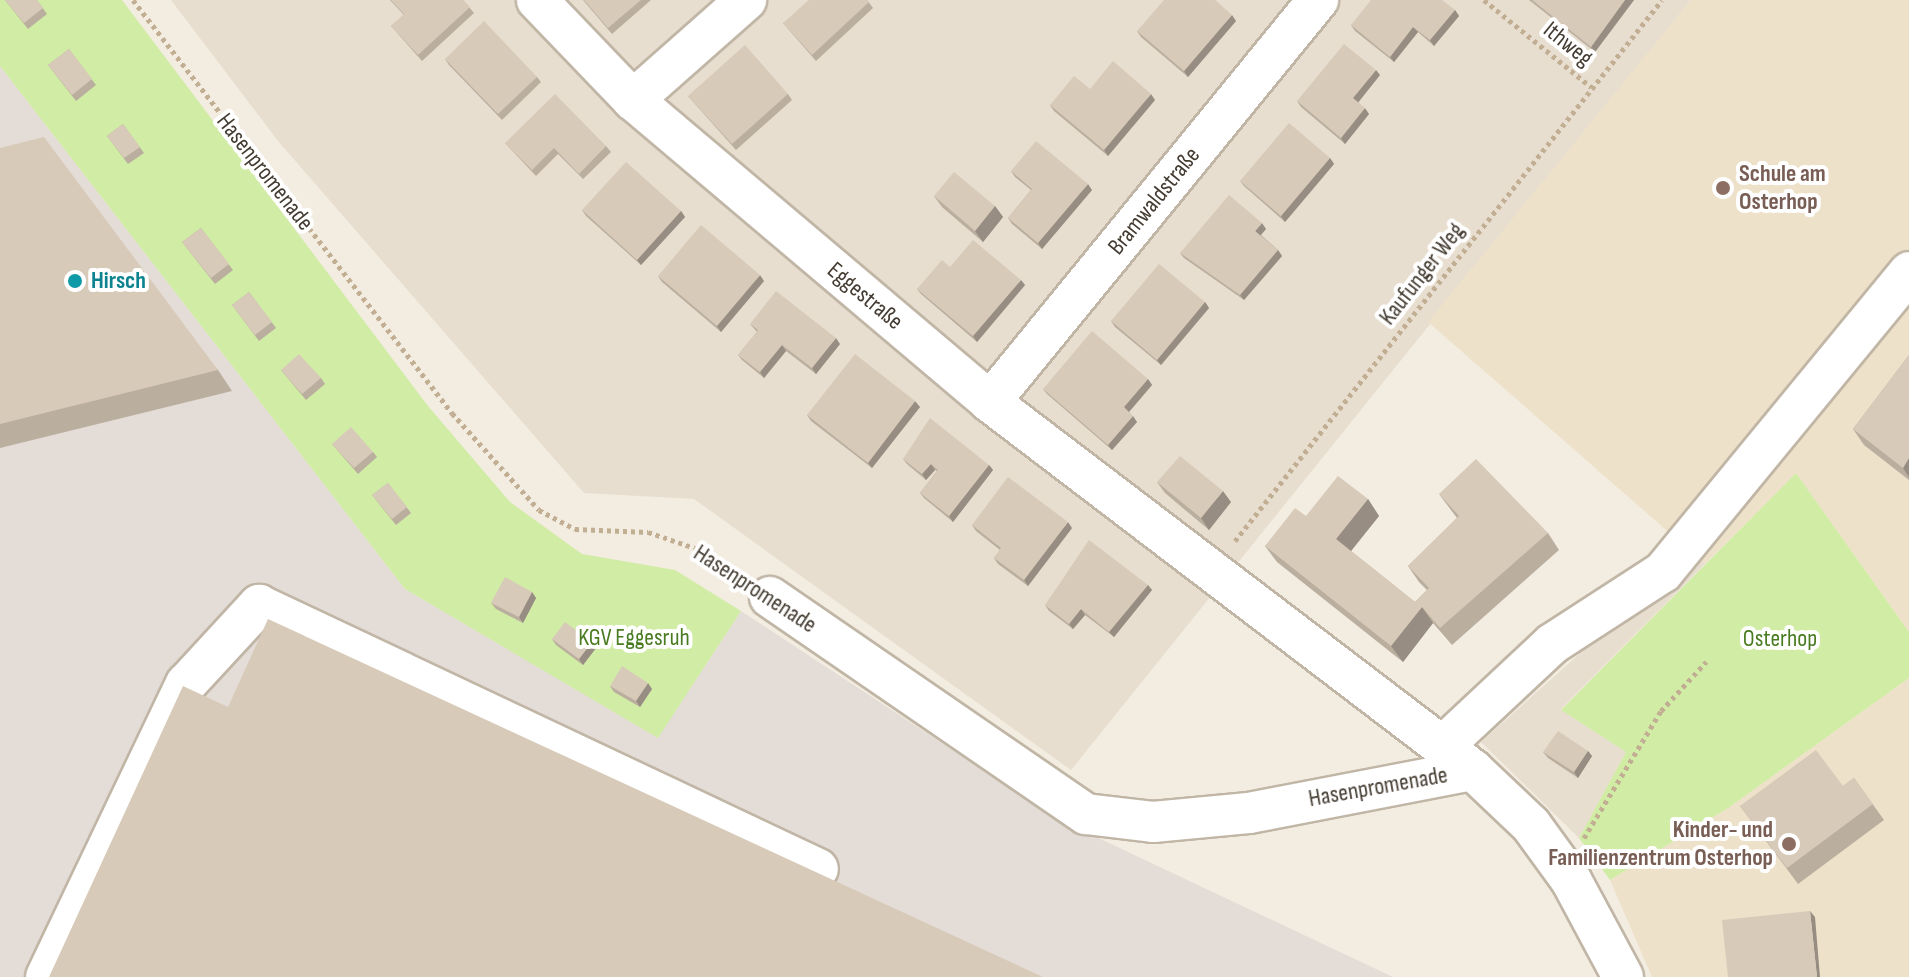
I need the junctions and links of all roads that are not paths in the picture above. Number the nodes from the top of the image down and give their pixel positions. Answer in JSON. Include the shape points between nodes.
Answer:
{"nodes":[{"id":1,"x":537,"y":0,"type":"edge"},
{"id":2,"x":746,"y":0,"type":"edge"},
{"id":3,"x":1318,"y":0,"type":"edge"},
{"id":4,"x":633,"y":100,"type":"junction"},
{"id":5,"x":1909,"y":272,"type":"edge"},
{"id":6,"x":990,"y":402,"type":"junction"},
{"id":7,"x":770,"y":597,"type":"road end"},
{"id":8,"x":1458,"y":758,"type":"junction"},
{"id":9,"x":818,"y":869,"type":"edge"},
{"id":10,"x":46,"y":977,"type":"edge"},
{"id":11,"x":1623,"y":977,"type":"edge"}],
"edges":[{"from":1,"to":4,"type":"street","name":"Eggestraße"},
{"from":2,"to":4,"type":"street"},
{"from":3,"to":6,"type":"street","name":"Bramwaldstraße"},
{"from":4,"to":6,"type":"street","name":"Eggestraße"},
{"from":5,"to":8,"type":"street","via":[[1663,572],[1552,644],[1476,707]]},
{"from":6,"to":8,"type":"street","name":"Eggestraße"},
{"from":7,"to":8,"type":"street","name":"Hasenpromenade","via":[[1086,814],[1153,822],[1249,813]]},
{"from":8,"to":11,"type":"street","via":[[1531,825],[1563,869]]},
{"from":9,"to":10,"type":"street","via":[[259,605],[186,684]]}]}
